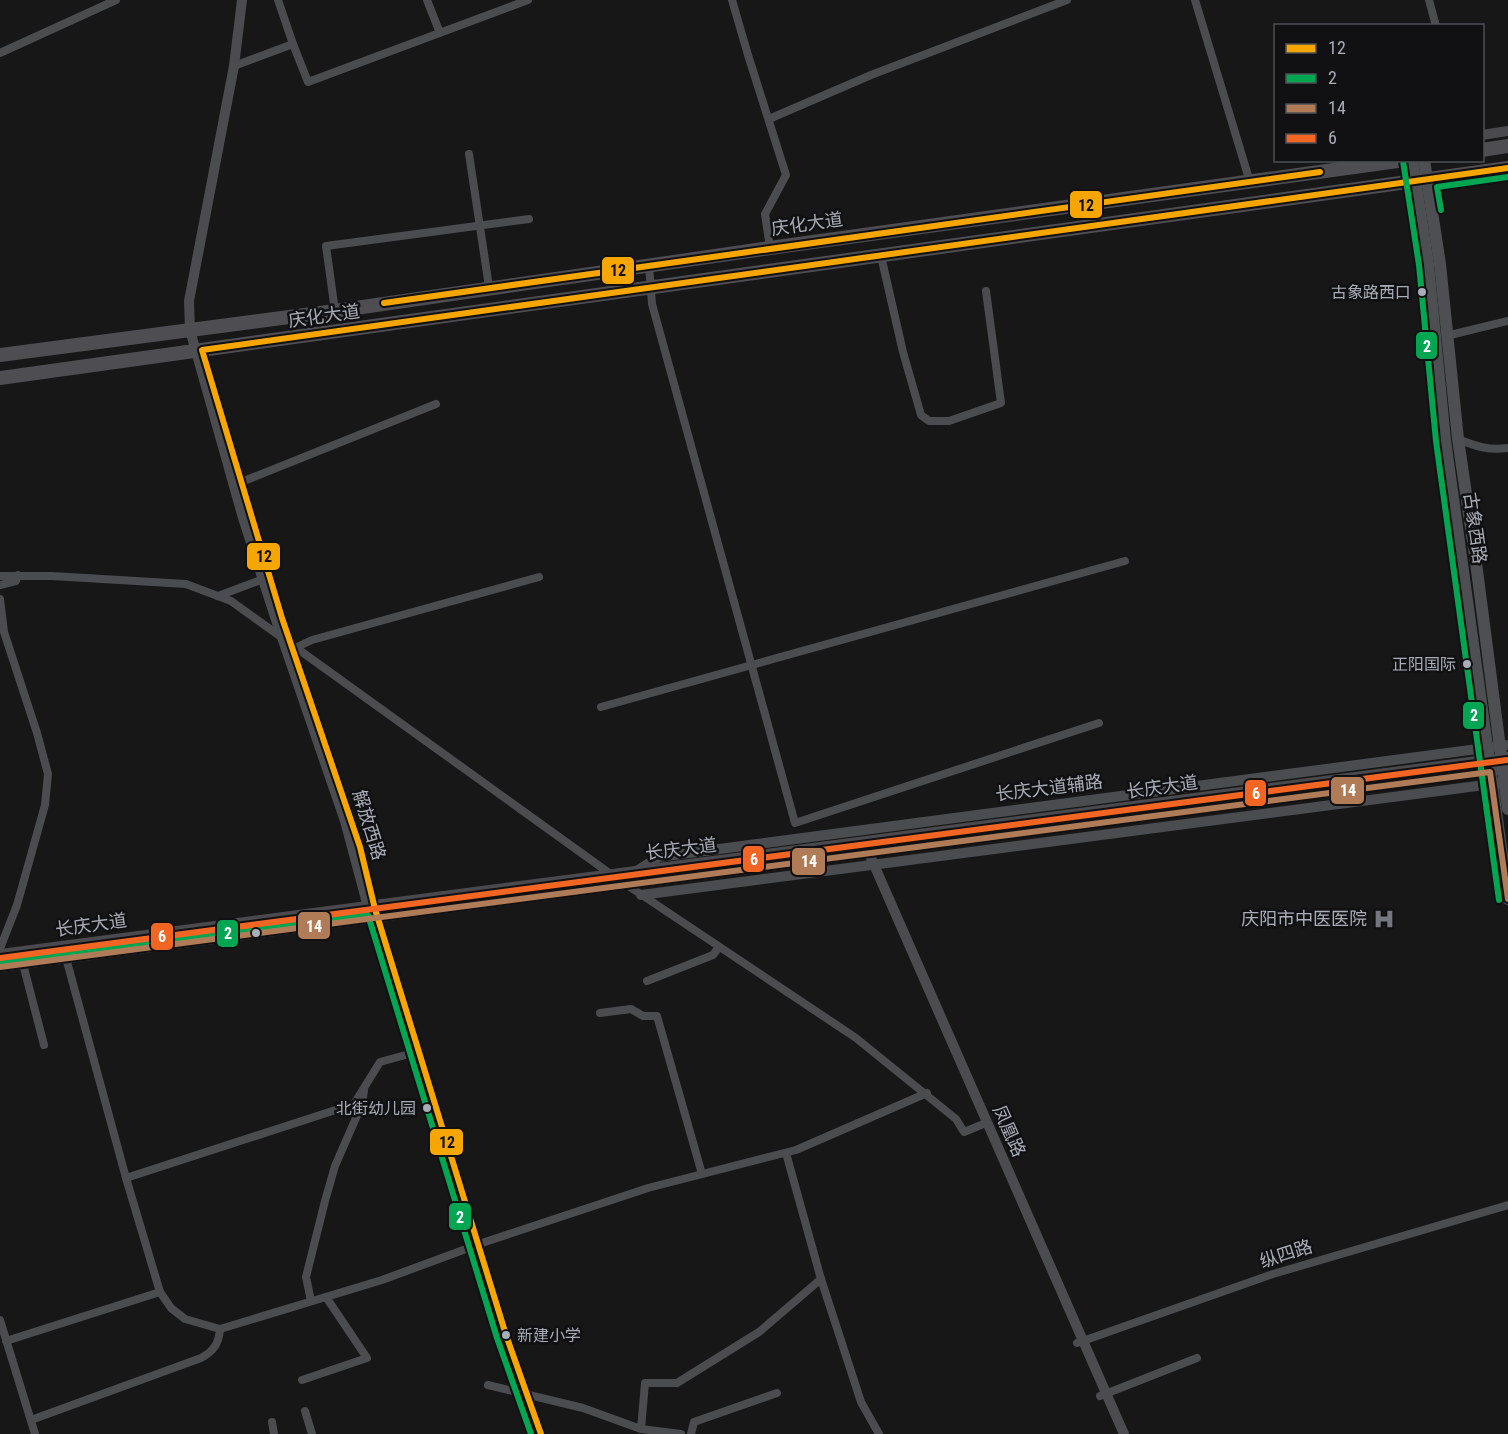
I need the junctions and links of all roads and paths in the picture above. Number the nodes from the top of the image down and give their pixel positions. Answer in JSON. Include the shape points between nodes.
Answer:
{"nodes":[{"id":1,"x":116,"y":0,"type":"edge"},
{"id":2,"x":242,"y":0,"type":"edge"},
{"id":3,"x":278,"y":0,"type":"edge"},
{"id":4,"x":427,"y":0,"type":"edge"},
{"id":5,"x":528,"y":0,"type":"edge"},
{"id":6,"x":732,"y":0,"type":"edge"},
{"id":7,"x":1066,"y":0,"type":"edge"},
{"id":8,"x":1195,"y":0,"type":"edge"},
{"id":9,"x":1429,"y":0,"type":"edge"},
{"id":10,"x":1435,"y":24,"type":"edge"},
{"id":11,"x":440,"y":33,"type":"junction"},
{"id":12,"x":293,"y":44,"type":"junction"},
{"id":13,"x":0,"y":53,"type":"edge"},
{"id":14,"x":234,"y":66,"type":"junction"},
{"id":15,"x":769,"y":119,"type":"junction"},
{"id":16,"x":1508,"y":131,"type":"edge"},
{"id":17,"x":1484,"y":135,"type":"edge"},
{"id":18,"x":1508,"y":146,"type":"edge"},
{"id":19,"x":1484,"y":150,"type":"edge"},
{"id":20,"x":469,"y":154,"type":"dead end"},
{"id":21,"x":1391,"y":162,"type":"edge"},
{"id":22,"x":1413,"y":162,"type":"edge"},
{"id":23,"x":1424,"y":162,"type":"edge"},
{"id":24,"x":1508,"y":168,"type":"edge"},
{"id":25,"x":1421,"y":180,"type":"junction"},
{"id":26,"x":1250,"y":182,"type":"junction"},
{"id":27,"x":529,"y":219,"type":"dead end"},
{"id":28,"x":479,"y":225,"type":"junction"},
{"id":29,"x":770,"y":248,"type":"junction"},
{"id":30,"x":881,"y":256,"type":"junction"},
{"id":31,"x":649,"y":265,"type":"junction"},
{"id":32,"x":489,"y":287,"type":"junction"},
{"id":33,"x":651,"y":289,"type":"junction"},
{"id":34,"x":986,"y":291,"type":"dead end"},
{"id":35,"x":334,"y":311,"type":"junction"},
{"id":36,"x":1508,"y":321,"type":"edge"},
{"id":37,"x":193,"y":329,"type":"junction"},
{"id":38,"x":1446,"y":336,"type":"junction"},
{"id":39,"x":199,"y":351,"type":"junction"},
{"id":40,"x":0,"y":356,"type":"edge"},
{"id":41,"x":0,"y":378,"type":"edge"},
{"id":42,"x":435,"y":404,"type":"dead end"},
{"id":43,"x":1458,"y":439,"type":"junction"},
{"id":44,"x":1508,"y":448,"type":"edge"},
{"id":45,"x":237,"y":484,"type":"junction"},
{"id":46,"x":1125,"y":561,"type":"dead end"},
{"id":47,"x":17,"y":577,"type":"junction"},
{"id":48,"x":539,"y":577,"type":"dead end"},
{"id":49,"x":0,"y":578,"type":"edge"},
{"id":50,"x":266,"y":578,"type":"junction"},
{"id":51,"x":0,"y":585,"type":"edge"},
{"id":52,"x":218,"y":596,"type":"junction"},
{"id":53,"x":0,"y":599,"type":"edge"},
{"id":54,"x":290,"y":644,"type":"junction"},
{"id":55,"x":752,"y":664,"type":"junction"},
{"id":56,"x":601,"y":707,"type":"dead end"},
{"id":57,"x":1099,"y":723,"type":"dead end"},
{"id":58,"x":1500,"y":764,"type":"edge"},
{"id":59,"x":1508,"y":809,"type":"edge"},
{"id":60,"x":860,"y":842,"type":"junction"},
{"id":61,"x":866,"y":854,"type":"junction"},
{"id":62,"x":871,"y":865,"type":"junction"},
{"id":63,"x":635,"y":872,"type":"junction"},
{"id":64,"x":612,"y":875,"type":"junction"},
{"id":65,"x":626,"y":885,"type":"junction"},
{"id":66,"x":641,"y":895,"type":"junction"},
{"id":67,"x":1508,"y":899,"type":"edge"},
{"id":68,"x":371,"y":906,"type":"junction"},
{"id":69,"x":374,"y":917,"type":"junction"},
{"id":70,"x":718,"y":947,"type":"junction"},
{"id":71,"x":1,"y":950,"type":"edge"},
{"id":72,"x":66,"y":958,"type":"junction"},
{"id":73,"x":22,"y":964,"type":"junction"},
{"id":74,"x":0,"y":968,"type":"edge"},
{"id":75,"x":647,"y":981,"type":"dead end"},
{"id":76,"x":600,"y":1013,"type":"dead end"},
{"id":77,"x":44,"y":1045,"type":"dead end"},
{"id":78,"x":417,"y":1052,"type":"junction"},
{"id":79,"x":365,"y":1085,"type":"junction"},
{"id":80,"x":927,"y":1094,"type":"junction"},
{"id":81,"x":981,"y":1125,"type":"junction"},
{"id":82,"x":786,"y":1153,"type":"junction"},
{"id":83,"x":702,"y":1174,"type":"junction"},
{"id":84,"x":126,"y":1178,"type":"junction"},
{"id":85,"x":1508,"y":1207,"type":"edge"},
{"id":86,"x":476,"y":1246,"type":"junction"},
{"id":87,"x":821,"y":1279,"type":"junction"},
{"id":88,"x":160,"y":1292,"type":"junction"},
{"id":89,"x":326,"y":1297,"type":"junction"},
{"id":90,"x":311,"y":1301,"type":"junction"},
{"id":91,"x":0,"y":1320,"type":"edge"},
{"id":92,"x":220,"y":1329,"type":"junction"},
{"id":93,"x":6,"y":1341,"type":"junction"},
{"id":94,"x":1081,"y":1344,"type":"junction"},
{"id":95,"x":1197,"y":1358,"type":"dead end"},
{"id":96,"x":302,"y":1380,"type":"dead end"},
{"id":97,"x":488,"y":1385,"type":"dead end"},
{"id":98,"x":777,"y":1393,"type":"dead end"},
{"id":99,"x":524,"y":1394,"type":"junction"},
{"id":100,"x":1103,"y":1395,"type":"junction"},
{"id":101,"x":305,"y":1411,"type":"dead end"},
{"id":102,"x":31,"y":1420,"type":"junction"},
{"id":103,"x":272,"y":1422,"type":"dead end"},
{"id":104,"x":641,"y":1429,"type":"junction"},
{"id":105,"x":35,"y":1434,"type":"edge"},
{"id":106,"x":274,"y":1434,"type":"edge"},
{"id":107,"x":312,"y":1434,"type":"edge"},
{"id":108,"x":534,"y":1434,"type":"edge"},
{"id":109,"x":541,"y":1434,"type":"edge"},
{"id":110,"x":681,"y":1434,"type":"edge"},
{"id":111,"x":691,"y":1434,"type":"edge"},
{"id":112,"x":879,"y":1434,"type":"edge"},
{"id":113,"x":1117,"y":1434,"type":"edge"},
{"id":114,"x":1124,"y":1434,"type":"edge"}],
"edges":[{"from":1,"to":13,"type":"street"},
{"from":2,"to":14,"type":"street","name":"解放西路"},
{"from":3,"to":12,"type":"street"},
{"from":4,"to":11,"type":"street"},
{"from":5,"to":11,"type":"street"},
{"from":6,"to":15,"type":"street"},
{"from":7,"to":15,"type":"street"},
{"from":8,"to":26,"type":"street"},
{"from":9,"to":10,"type":"street"},
{"from":11,"to":12,"type":"street","via":[[308,82]]},
{"from":12,"to":14,"type":"street"},
{"from":14,"to":37,"type":"street","name":"解放西路","via":[[189,301]]},
{"from":15,"to":29,"type":"street","via":[[786,175],[765,214]]},
{"from":16,"to":17,"type":"main road"},
{"from":18,"to":19,"type":"highway"},
{"from":20,"to":28,"type":"street"},
{"from":21,"to":26,"type":"highway","name":"庆化大道"},
{"from":22,"to":25,"type":"main road","name":"古象西路"},
{"from":23,"to":25,"type":"main road","name":"古象西路"},
{"from":24,"to":25,"type":"highway","name":"庆化大道"},
{"from":25,"to":30,"type":"highway","name":"庆化大道"},
{"from":25,"to":38,"type":"main road","name":"古象西路","via":[[1440,264]]},
{"from":25,"to":58,"type":"main road","name":"古象西路","via":[[1444,440]]},
{"from":26,"to":29,"type":"highway","name":"庆化大道"},
{"from":27,"to":28,"type":"street"},
{"from":28,"to":32,"type":"street"},
{"from":28,"to":35,"type":"street","via":[[326,246]]},
{"from":29,"to":31,"type":"highway","name":"庆化大道"},
{"from":30,"to":33,"type":"highway","name":"庆化大道"},
{"from":30,"to":34,"type":"street","via":[[921,415],[929,421],[949,421],[1001,403]]},
{"from":31,"to":32,"type":"highway","name":"庆化大道"},
{"from":31,"to":33,"type":"street"},
{"from":32,"to":35,"type":"highway","name":"庆化大道"},
{"from":33,"to":39,"type":"highway","name":"庆化大道"},
{"from":33,"to":55,"type":"street"},
{"from":35,"to":37,"type":"highway","name":"庆化大道"},
{"from":36,"to":38,"type":"street"},
{"from":37,"to":39,"type":"street","name":"解放西路"},
{"from":37,"to":40,"type":"highway","name":"庆化大道"},
{"from":38,"to":43,"type":"main road","name":"古象西路"},
{"from":39,"to":41,"type":"highway","name":"庆化大道"},
{"from":39,"to":45,"type":"street","name":"解放西路"},
{"from":42,"to":45,"type":"street"},
{"from":43,"to":44,"type":"street","via":[[1490,450]]},
{"from":43,"to":58,"type":"main road","name":"古象西路"},
{"from":45,"to":50,"type":"street","name":"解放西路"},
{"from":46,"to":55,"type":"street"},
{"from":47,"to":49,"type":"street"},
{"from":47,"to":51,"type":"street"},
{"from":47,"to":52,"type":"street","via":[[186,584]]},
{"from":48,"to":54,"type":"street"},
{"from":50,"to":52,"type":"street"},
{"from":50,"to":54,"type":"street","name":"解放西路"},
{"from":52,"to":54,"type":"street","via":[[231,601]]},
{"from":53,"to":71,"type":"street","via":[[4,632],[48,774],[42,816]]},
{"from":54,"to":64,"type":"street"},
{"from":54,"to":68,"type":"street","name":"解放西路","via":[[360,847]]},
{"from":55,"to":56,"type":"street"},
{"from":55,"to":57,"type":"street","via":[[795,823]]},
{"from":58,"to":59,"type":"main road","name":"古象西路"},
{"from":58,"to":60,"type":"main road","name":"长庆大道"},
{"from":58,"to":61,"type":"main road","name":"长庆大道"},
{"from":58,"to":62,"type":"street"},
{"from":58,"to":63,"type":"street","name":"长庆大道辅路","via":[[659,856]]},
{"from":58,"to":67,"type":"main road","name":"古象西路"},
{"from":60,"to":61,"type":"street","name":"凤凰路"},
{"from":60,"to":63,"type":"main road","name":"长庆大道"},
{"from":61,"to":62,"type":"street","name":"凤凰路"},
{"from":61,"to":65,"type":"main road","name":"长庆大道"},
{"from":62,"to":66,"type":"street"},
{"from":62,"to":81,"type":"street","name":"凤凰路"},
{"from":62,"to":94,"type":"street","name":"凤凰路"},
{"from":63,"to":64,"type":"main road","name":"长庆大道"},
{"from":64,"to":65,"type":"street"},
{"from":64,"to":68,"type":"main road","name":"长庆大道"},
{"from":65,"to":66,"type":"street"},
{"from":65,"to":69,"type":"main road","name":"长庆大道"},
{"from":66,"to":70,"type":"street"},
{"from":68,"to":69,"type":"street","name":"解放西路"},
{"from":68,"to":71,"type":"main road","name":"长庆大道"},
{"from":69,"to":72,"type":"main road","name":"长庆大道"},
{"from":69,"to":78,"type":"street","name":"解放西路"},
{"from":70,"to":75,"type":"street","via":[[713,955]]},
{"from":70,"to":80,"type":"street","via":[[856,1038]]},
{"from":72,"to":73,"type":"main road","name":"长庆大道"},
{"from":72,"to":84,"type":"street"},
{"from":73,"to":74,"type":"main road","name":"长庆大道"},
{"from":73,"to":77,"type":"street"},
{"from":76,"to":83,"type":"street","via":[[631,1009],[644,1016],[657,1016]]},
{"from":78,"to":79,"type":"street","via":[[380,1062]]},
{"from":78,"to":86,"type":"street","name":"解放西路"},
{"from":79,"to":84,"type":"street","via":[[354,1104]]},
{"from":79,"to":90,"type":"street","via":[[362,1104],[335,1166],[306,1277]]},
{"from":80,"to":81,"type":"street","via":[[956,1119],[964,1132]]},
{"from":80,"to":82,"type":"street"},
{"from":81,"to":94,"type":"street","name":"凤凰路"},
{"from":82,"to":83,"type":"street"},
{"from":82,"to":87,"type":"street"},
{"from":83,"to":86,"type":"street","via":[[648,1188]]},
{"from":84,"to":88,"type":"street"},
{"from":85,"to":94,"type":"street","name":"纵四路","via":[[1275,1277]]},
{"from":86,"to":89,"type":"street"},
{"from":86,"to":99,"type":"street","name":"解放西路","via":[[500,1336]]},
{"from":87,"to":104,"type":"street","via":[[759,1332],[677,1383],[645,1383]]},
{"from":87,"to":112,"type":"street","via":[[861,1402]]},
{"from":88,"to":92,"type":"street","via":[[185,1319]]},
{"from":88,"to":93,"type":"street"},
{"from":89,"to":90,"type":"street"},
{"from":89,"to":96,"type":"street","via":[[367,1358]]},
{"from":90,"to":92,"type":"street"},
{"from":91,"to":93,"type":"street"},
{"from":92,"to":102,"type":"street","via":[[210,1354]]},
{"from":93,"to":102,"type":"street"},
{"from":94,"to":100,"type":"street","name":"凤凰路"},
{"from":95,"to":100,"type":"street"},
{"from":97,"to":99,"type":"street"},
{"from":98,"to":111,"type":"street","via":[[694,1422]]},
{"from":99,"to":104,"type":"street","via":[[583,1408]]},
{"from":99,"to":108,"type":"street","name":"解放西路"},
{"from":99,"to":109,"type":"street","name":"解放西路"},
{"from":100,"to":113,"type":"street","name":"凤凰路"},
{"from":100,"to":114,"type":"street","name":"凤凰路"},
{"from":101,"to":107,"type":"street"},
{"from":102,"to":105,"type":"street"},
{"from":103,"to":106,"type":"street"},
{"from":104,"to":110,"type":"street"}]}
